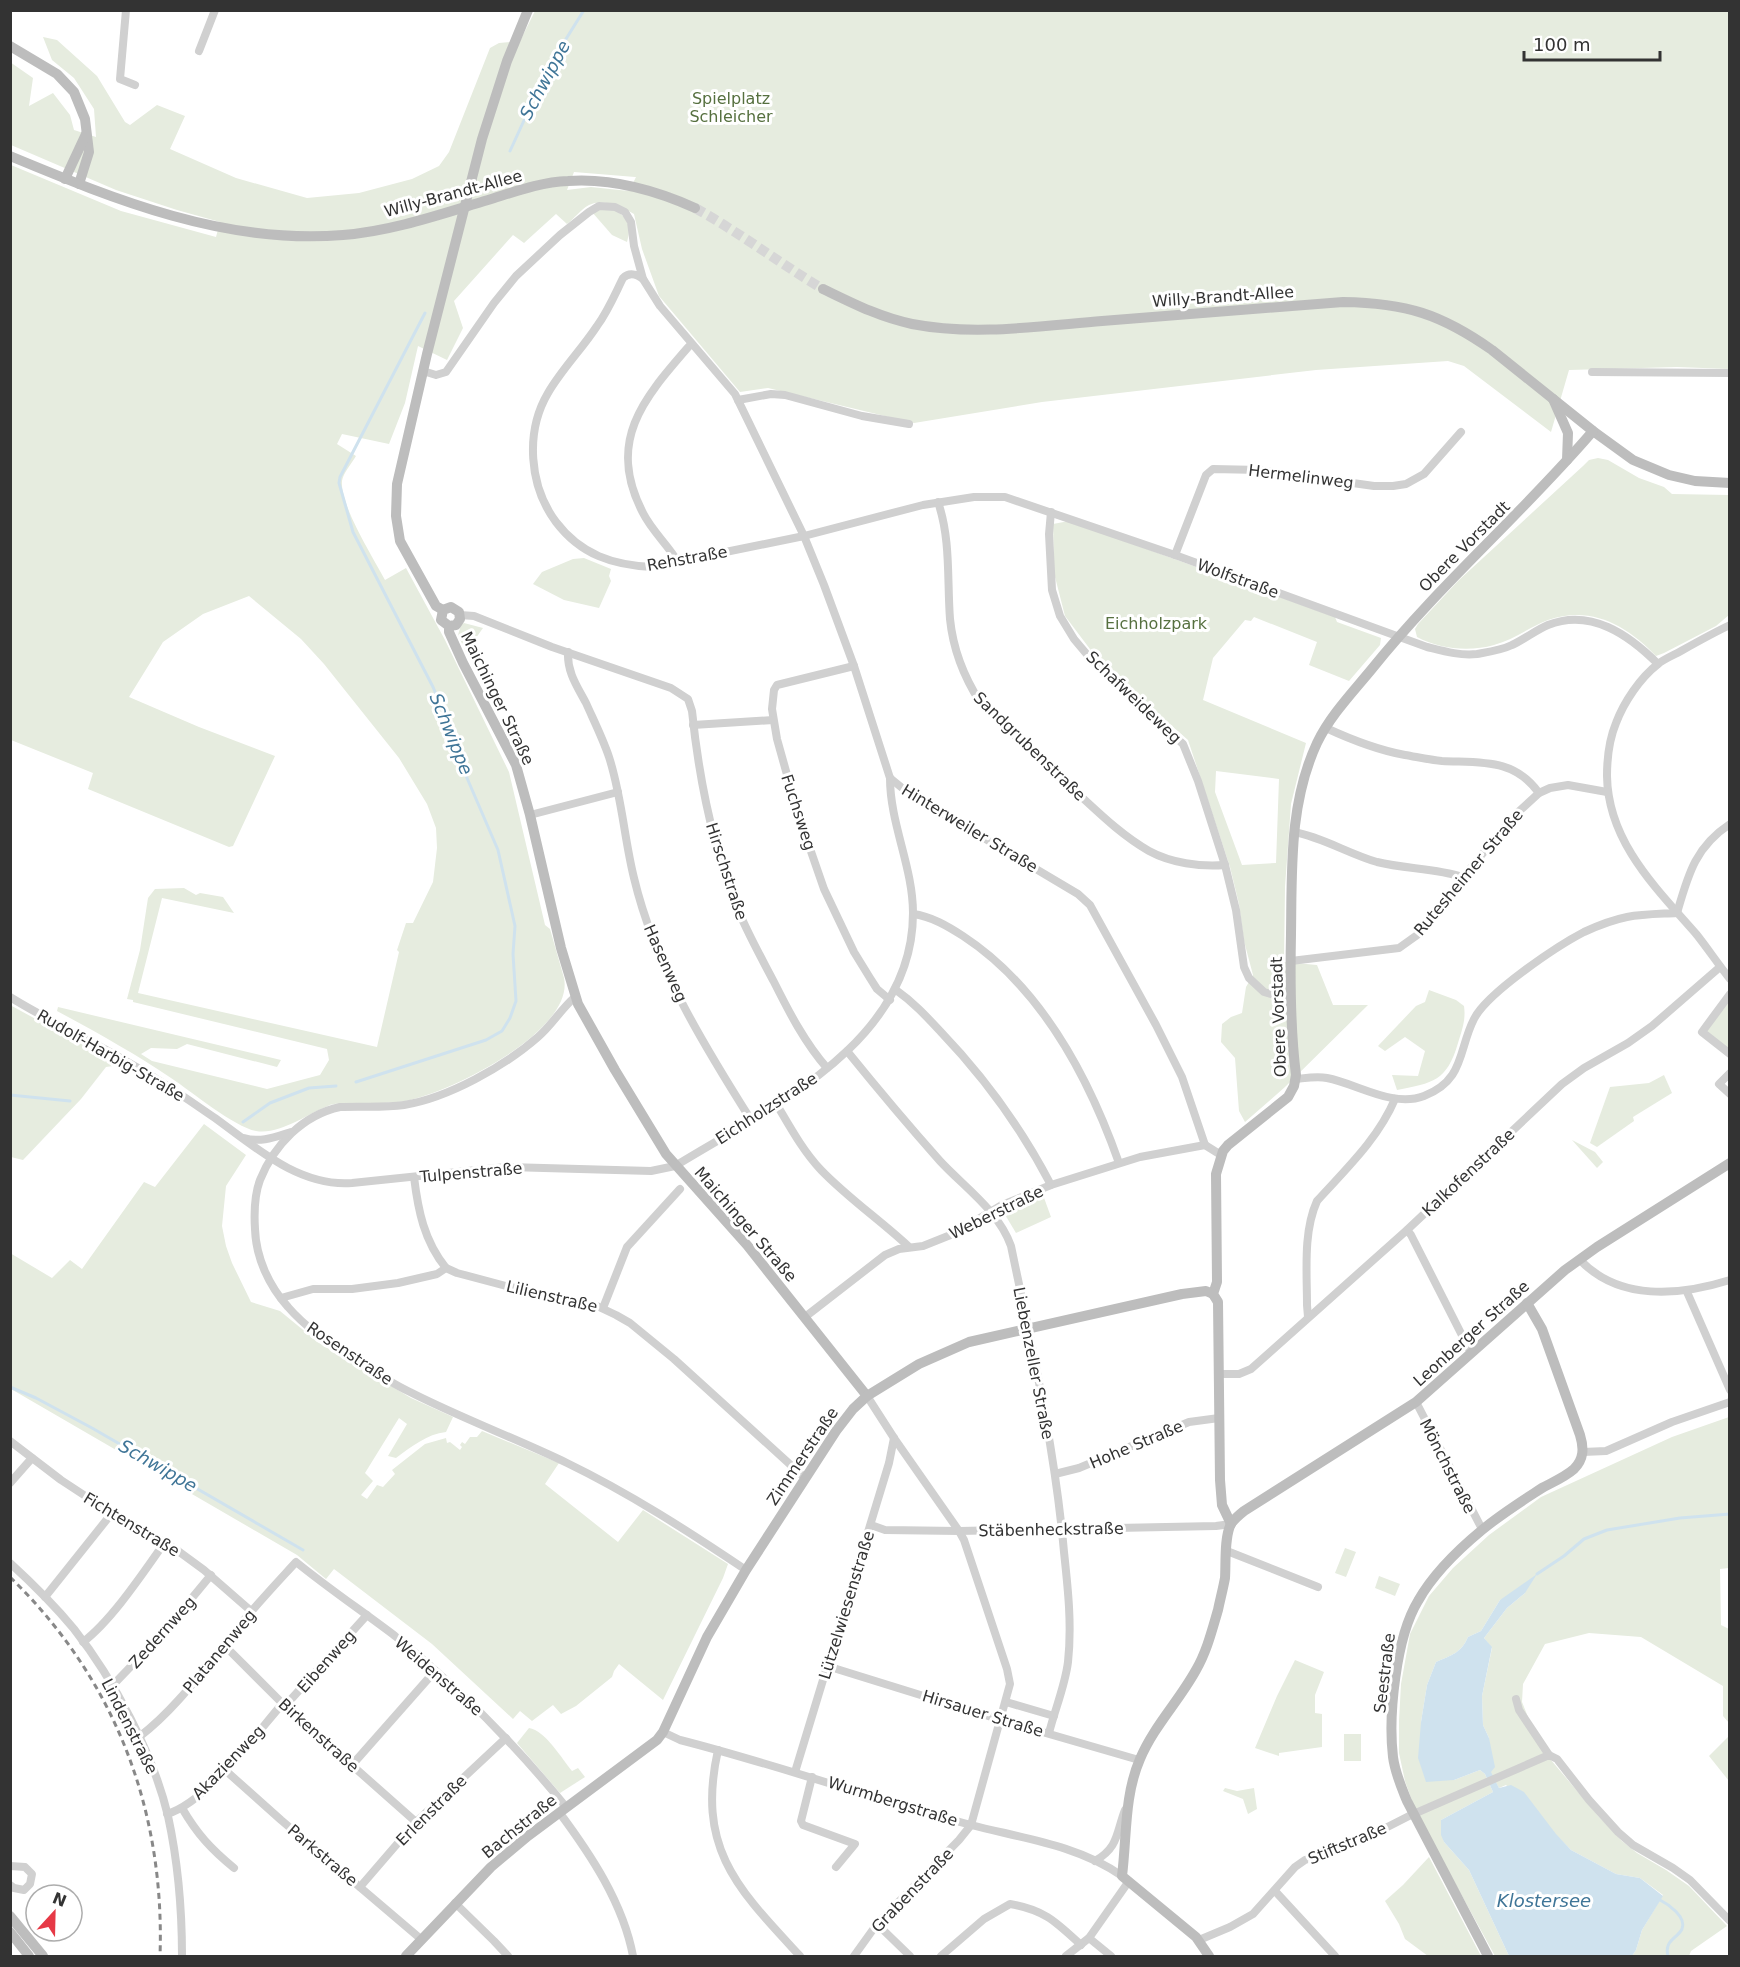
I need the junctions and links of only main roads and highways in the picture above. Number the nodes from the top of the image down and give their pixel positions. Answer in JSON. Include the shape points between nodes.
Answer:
{"nodes":[{"id":1,"x":528,"y":10,"type":"edge"},
{"id":2,"x":10,"y":46,"type":"edge"},
{"id":3,"x":86,"y":134,"type":"junction"},
{"id":4,"x":10,"y":156,"type":"edge"},
{"id":5,"x":65,"y":179,"type":"junction"},
{"id":6,"x":80,"y":184,"type":"junction"},
{"id":7,"x":465,"y":207,"type":"junction"},
{"id":8,"x":695,"y":208,"type":"tunnel mouth"},
{"id":9,"x":823,"y":289,"type":"tunnel mouth"},
{"id":10,"x":1553,"y":399,"type":"junction"},
{"id":11,"x":1593,"y":431,"type":"junction"},
{"id":12,"x":1567,"y":460,"type":"junction"},
{"id":13,"x":1730,"y":483,"type":"edge"},
{"id":14,"x":443,"y":610,"type":"junction"},
{"id":15,"x":449,"y":626,"type":"junction"},
{"id":16,"x":1730,"y":1163,"type":"edge"},
{"id":17,"x":1214,"y":1294,"type":"junction"},
{"id":18,"x":1527,"y":1304,"type":"junction"},
{"id":19,"x":867,"y":1396,"type":"junction"},
{"id":20,"x":1231,"y":1524,"type":"junction"},
{"id":21,"x":663,"y":1732,"type":"joint"},
{"id":22,"x":10,"y":1916,"type":"edge"},
{"id":23,"x":10,"y":1932,"type":"edge"},
{"id":24,"x":30,"y":1956,"type":"edge"},
{"id":25,"x":43,"y":1956,"type":"edge"},
{"id":26,"x":406,"y":1956,"type":"edge"},
{"id":27,"x":1209,"y":1956,"type":"edge"},
{"id":28,"x":1488,"y":1956,"type":"edge"}],
"edges":[{"from":1,"to":7,"type":"main road","name":"Maichinger Straße","via":[[491,107]]},
{"from":2,"to":3,"type":"main road","via":[[67,83],[85,119]]},
{"from":3,"to":5,"type":"main road"},
{"from":3,"to":6,"type":"main road","via":[[89,152]]},
{"from":4,"to":5,"type":"main road","name":"Willy-Brandt-Allee"},
{"from":5,"to":6,"type":"main road","name":"Willy-Brandt-Allee"},
{"from":6,"to":7,"type":"main road","name":"Willy-Brandt-Allee","via":[[133,204],[209,225],[286,236],[355,233]]},
{"from":7,"to":8,"type":"main road","name":"Willy-Brandt-Allee","via":[[548,183],[589,181],[639,187]]},
{"from":7,"to":14,"type":"main road","name":"Maichinger Straße","via":[[397,484],[396,522],[404,552],[436,606]]},
{"from":9,"to":10,"type":"main road","name":"Willy-Brandt-Allee","via":[[886,317],[939,328],[970,329],[1343,302],[1389,304],[1424,313],[1473,336]]},
{"from":10,"to":11,"type":"main road","name":"Willy-Brandt-Allee"},
{"from":10,"to":12,"type":"main road","via":[[1568,433]]},
{"from":11,"to":12,"type":"main road","name":"Obere Vorstadt"},
{"from":11,"to":13,"type":"main road","name":"Willy-Brandt-Allee","via":[[1633,460],[1659,472],[1695,481]]},
{"from":12,"to":17,"type":"main road","name":"Obere Vorstadt","via":[[1398,637],[1318,741],[1303,780],[1294,832],[1291,996],[1296,1079],[1288,1097],[1232,1141],[1221,1155],[1216,1174]]},
{"from":14,"to":15,"type":"main road","name":"Maichinger Straße","via":[[441,620]]},
{"from":14,"to":15,"type":"main road","name":"Maichinger Straße","via":[[454,608],[460,615],[456,625]]},
{"from":15,"to":19,"type":"main road","name":"Maichinger Straße","via":[[457,650],[516,765],[575,997],[666,1154],[747,1245]]},
{"from":16,"to":18,"type":"main road","name":"Leonberger Straße","via":[[1580,1260]]},
{"from":17,"to":19,"type":"main road","name":"Zimmerstraße","via":[[1182,1294],[969,1342],[919,1364]]},
{"from":17,"to":20,"type":"main road","via":[[1218,1302],[1221,1496]]},
{"from":18,"to":20,"type":"main road","name":"Leonberger Straße","via":[[1416,1402],[1244,1511]]},
{"from":18,"to":28,"type":"main road","name":"Seestraße","via":[[1542,1329],[1583,1452],[1572,1470],[1482,1529],[1422,1593],[1402,1638],[1392,1738],[1397,1776]]},
{"from":19,"to":21,"type":"main road","name":"Zimmerstraße","via":[[853,1409],[805,1478],[746,1570],[707,1637]]},
{"from":20,"to":27,"type":"main road","via":[[1223,1588],[1208,1645],[1139,1760],[1127,1805],[1125,1878],[1199,1940]]},
{"from":21,"to":26,"type":"main road","name":"Bachstraße","via":[[649,1747],[491,1867]]},
{"from":22,"to":25,"type":"main road"},
{"from":23,"to":24,"type":"main road"}]}
